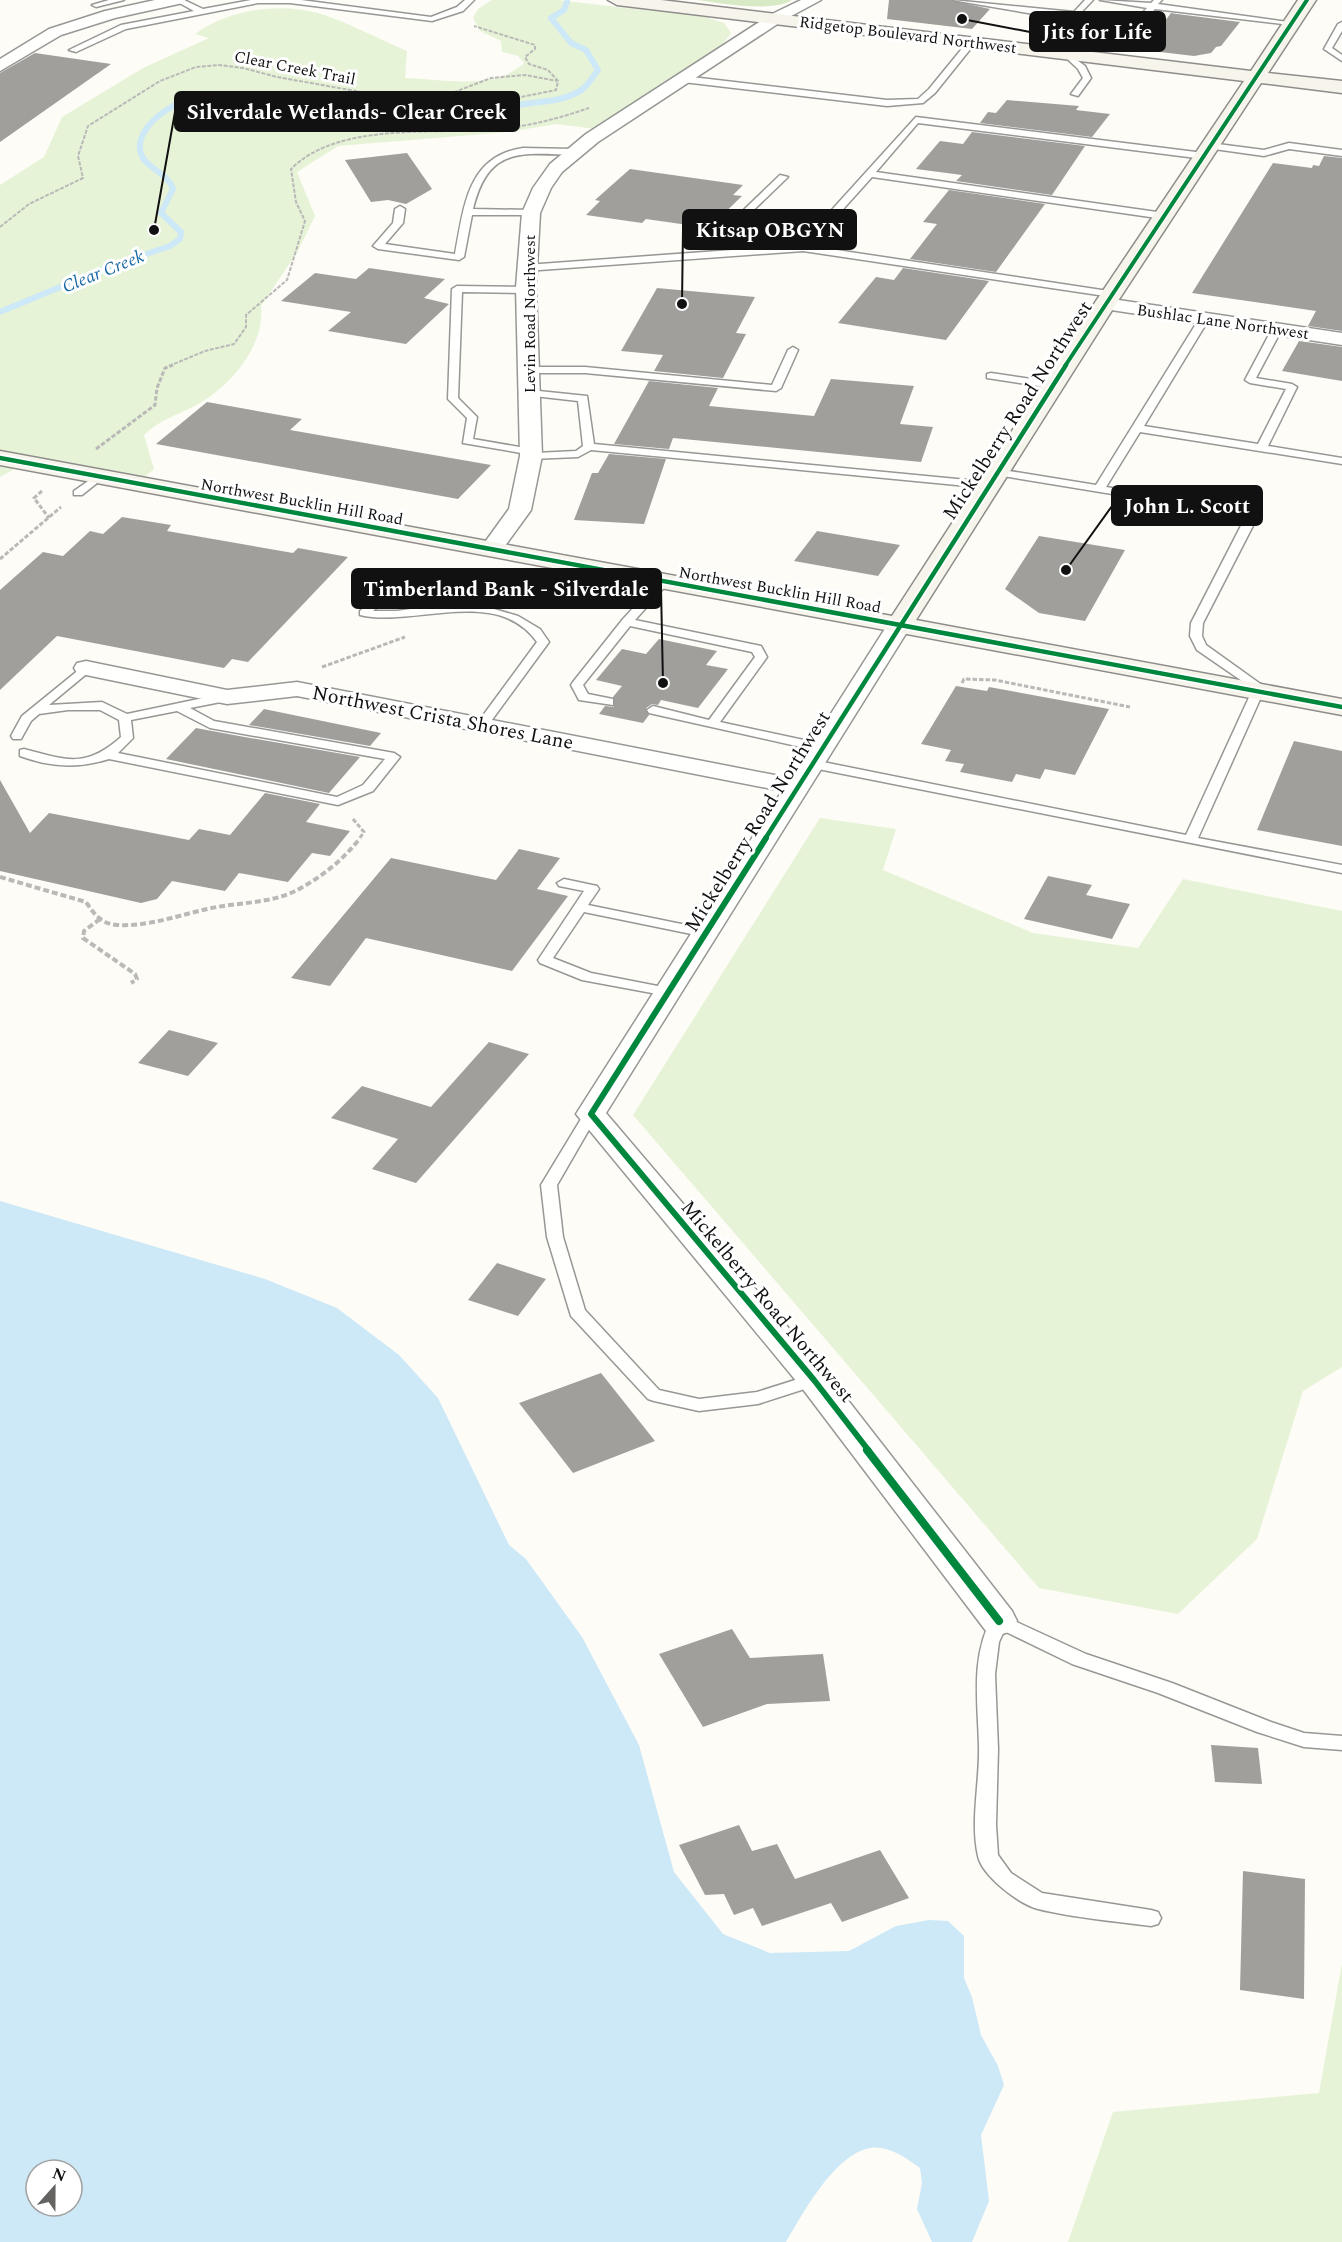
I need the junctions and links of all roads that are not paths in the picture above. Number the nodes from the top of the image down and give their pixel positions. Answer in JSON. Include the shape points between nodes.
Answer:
{"nodes":[{"id":1,"x":120,"y":0,"type":"edge"},
{"id":2,"x":178,"y":0,"type":"edge"},
{"id":3,"x":470,"y":0,"type":"edge"},
{"id":4,"x":617,"y":0,"type":"edge"},
{"id":5,"x":813,"y":0,"type":"edge"},
{"id":6,"x":956,"y":0,"type":"edge"},
{"id":7,"x":1089,"y":0,"type":"edge"},
{"id":8,"x":1104,"y":0,"type":"edge"},
{"id":9,"x":1307,"y":0,"type":"edge"},
{"id":10,"x":97,"y":2,"type":"edge"},
{"id":11,"x":1156,"y":3,"type":"edge"},
{"id":12,"x":202,"y":12,"type":"junction"},
{"id":13,"x":111,"y":14,"type":"junction"},
{"id":14,"x":1073,"y":14,"type":"junction"},
{"id":15,"x":776,"y":18,"type":"junction"},
{"id":16,"x":1291,"y":23,"type":"junction"},
{"id":17,"x":1342,"y":24,"type":"edge"},
{"id":18,"x":1124,"y":39,"type":"dead end"},
{"id":19,"x":972,"y":42,"type":"junction"},
{"id":20,"x":73,"y":50,"type":"dead end"},
{"id":21,"x":1042,"y":51,"type":"junction"},
{"id":22,"x":1065,"y":53,"type":"junction"},
{"id":23,"x":1342,"y":59,"type":"edge"},
{"id":24,"x":0,"y":66,"type":"edge"},
{"id":25,"x":1257,"y":77,"type":"junction"},
{"id":26,"x":683,"y":79,"type":"junction"},
{"id":27,"x":1342,"y":87,"type":"edge"},
{"id":28,"x":1075,"y":94,"type":"dead end"},
{"id":29,"x":1207,"y":151,"type":"junction"},
{"id":30,"x":573,"y":152,"type":"junction"},
{"id":31,"x":1342,"y":153,"type":"edge"},
{"id":32,"x":870,"y":174,"type":"junction"},
{"id":33,"x":783,"y":177,"type":"dead end"},
{"id":34,"x":400,"y":209,"type":"dead end"},
{"id":35,"x":468,"y":212,"type":"junction"},
{"id":36,"x":531,"y":213,"type":"junction"},
{"id":37,"x":1164,"y":216,"type":"junction"},
{"id":38,"x":731,"y":227,"type":"dead end"},
{"id":39,"x":803,"y":248,"type":"junction"},
{"id":40,"x":526,"y":268,"type":"junction"},
{"id":41,"x":526,"y":290,"type":"junction"},
{"id":42,"x":1108,"y":299,"type":"junction"},
{"id":43,"x":1204,"y":319,"type":"junction"},
{"id":44,"x":1277,"y":329,"type":"junction"},
{"id":45,"x":1342,"y":339,"type":"edge"},
{"id":46,"x":793,"y":350,"type":"dead end"},
{"id":47,"x":528,"y":370,"type":"junction"},
{"id":48,"x":991,"y":376,"type":"dead end"},
{"id":49,"x":1052,"y":386,"type":"junction"},
{"id":50,"x":529,"y":393,"type":"junction"},
{"id":51,"x":1137,"y":428,"type":"junction"},
{"id":52,"x":589,"y":447,"type":"junction"},
{"id":53,"x":1262,"y":447,"type":"junction"},
{"id":54,"x":531,"y":454,"type":"junction"},
{"id":55,"x":0,"y":458,"type":"edge"},
{"id":56,"x":1342,"y":461,"type":"edge"},
{"id":57,"x":98,"y":477,"type":"junction"},
{"id":58,"x":993,"y":478,"type":"junction"},
{"id":59,"x":1100,"y":488,"type":"junction"},
{"id":60,"x":78,"y":493,"type":"road end"},
{"id":61,"x":491,"y":549,"type":"junction"},
{"id":62,"x":664,"y":581,"type":"junction"},
{"id":63,"x":447,"y":608,"type":"junction"},
{"id":64,"x":627,"y":622,"type":"junction"},
{"id":65,"x":900,"y":624,"type":"junction"},
{"id":66,"x":86,"y":668,"type":"joint"},
{"id":67,"x":1262,"y":693,"type":"junction"},
{"id":68,"x":226,"y":697,"type":"junction"},
{"id":69,"x":609,"y":702,"type":"dead end"},
{"id":70,"x":179,"y":706,"type":"junction"},
{"id":71,"x":1342,"y":707,"type":"edge"},
{"id":72,"x":653,"y":710,"type":"dead end"},
{"id":73,"x":35,"y":711,"type":"junction"},
{"id":74,"x":125,"y":718,"type":"junction"},
{"id":75,"x":711,"y":724,"type":"junction"},
{"id":76,"x":482,"y":725,"type":"junction"},
{"id":77,"x":17,"y":736,"type":"dead end"},
{"id":78,"x":24,"y":753,"type":"dead end"},
{"id":79,"x":108,"y":755,"type":"junction"},
{"id":80,"x":812,"y":766,"type":"junction"},
{"id":81,"x":1190,"y":840,"type":"junction"},
{"id":82,"x":1342,"y":869,"type":"edge"},
{"id":83,"x":564,"y":883,"type":"dead end"},
{"id":84,"x":580,"y":907,"type":"junction"},
{"id":85,"x":706,"y":933,"type":"junction"},
{"id":86,"x":668,"y":992,"type":"junction"},
{"id":87,"x":591,"y":1114,"type":"junction"},
{"id":88,"x":814,"y":1380,"type":"junction"},
{"id":89,"x":999,"y":1621,"type":"junction"},
{"id":90,"x":1304,"y":1740,"type":"junction"},
{"id":91,"x":1342,"y":1743,"type":"edge"},
{"id":92,"x":1342,"y":1751,"type":"edge"},
{"id":93,"x":1151,"y":1918,"type":"dead end"}],
"edges":[{"from":1,"to":10,"type":"lane"},
{"from":2,"to":12,"type":"lane"},
{"from":2,"to":13,"type":"street"},
{"from":3,"to":12,"type":"lane","via":[[459,9],[432,19],[290,1],[258,1]]},
{"from":4,"to":15,"type":"main road","name":"Ridgetop Boulevard Northwest"},
{"from":5,"to":15,"type":"street","name":"Levin Road Northwest"},
{"from":6,"to":14,"type":"lane"},
{"from":7,"to":14,"type":"lane"},
{"from":8,"to":11,"type":"lane"},
{"from":9,"to":16,"type":"main road","name":"Mickelberry Road Northwest"},
{"from":10,"to":13,"type":"lane"},
{"from":11,"to":16,"type":"lane"},
{"from":11,"to":18,"type":"lane"},
{"from":12,"to":20,"type":"lane","via":[[124,27]]},
{"from":13,"to":24,"type":"street","via":[[55,32]]},
{"from":14,"to":21,"type":"lane"},
{"from":15,"to":19,"type":"main road","name":"Ridgetop Boulevard Northwest"},
{"from":15,"to":26,"type":"street","name":"Levin Road Northwest"},
{"from":16,"to":25,"type":"main road","name":"Mickelberry Road Northwest"},
{"from":17,"to":23,"type":"lane","via":[[1328,49]]},
{"from":19,"to":21,"type":"main road","name":"Ridgetop Boulevard Northwest"},
{"from":19,"to":26,"type":"lane","via":[[920,100],[875,102]]},
{"from":21,"to":22,"type":"main road","name":"Ridgetop Boulevard Northwest"},
{"from":22,"to":25,"type":"main road","name":"Ridgetop Boulevard Northwest"},
{"from":22,"to":28,"type":"lane","via":[[1087,78]]},
{"from":25,"to":27,"type":"main road","name":"Ridgetop Boulevard Northwest"},
{"from":25,"to":29,"type":"main road","name":"Mickelberry Road Northwest"},
{"from":26,"to":30,"type":"street","name":"Levin Road Northwest"},
{"from":29,"to":31,"type":"lane","via":[[1264,153],[1289,146]]},
{"from":29,"to":32,"type":"lane","via":[[916,120]]},
{"from":29,"to":37,"type":"main road","name":"Mickelberry Road Northwest"},
{"from":30,"to":35,"type":"lane","via":[[526,152],[496,159],[483,173]]},
{"from":30,"to":36,"type":"street","name":"Levin Road Northwest","via":[[547,180]]},
{"from":32,"to":37,"type":"lane"},
{"from":32,"to":39,"type":"lane"},
{"from":33,"to":38,"type":"lane"},
{"from":34,"to":35,"type":"lane","via":[[398,224],[378,246],[459,257]]},
{"from":35,"to":36,"type":"lane"},
{"from":36,"to":40,"type":"street","name":"Levin Road Northwest"},
{"from":37,"to":42,"type":"main road","name":"Mickelberry Road Northwest"},
{"from":39,"to":40,"type":"lane"},
{"from":39,"to":42,"type":"lane"},
{"from":40,"to":41,"type":"street","name":"Levin Road Northwest"},
{"from":41,"to":47,"type":"street","name":"Levin Road Northwest"},
{"from":41,"to":54,"type":"lane","via":[[457,289],[453,399],[472,417],[468,441]]},
{"from":42,"to":43,"type":"street","name":"Bushlac Lane Northwest"},
{"from":42,"to":49,"type":"main road","name":"Mickelberry Road Northwest"},
{"from":43,"to":44,"type":"street","name":"Bushlac Lane Northwest"},
{"from":43,"to":51,"type":"lane"},
{"from":44,"to":45,"type":"street","name":"Bushlac Lane Northwest"},
{"from":44,"to":53,"type":"lane","via":[[1250,380],[1292,387]]},
{"from":46,"to":47,"type":"lane","via":[[776,388],[585,370]]},
{"from":47,"to":50,"type":"street","name":"Levin Road Northwest"},
{"from":48,"to":49,"type":"lane"},
{"from":49,"to":58,"type":"main road","name":"Mickelberry Road Northwest"},
{"from":50,"to":52,"type":"lane","via":[[583,398]]},
{"from":50,"to":54,"type":"street","name":"Levin Road Northwest"},
{"from":51,"to":53,"type":"lane"},
{"from":51,"to":59,"type":"lane"},
{"from":52,"to":54,"type":"lane","via":[[578,454]]},
{"from":52,"to":58,"type":"lane"},
{"from":53,"to":56,"type":"lane"},
{"from":54,"to":61,"type":"street","name":"Levin Road Northwest","via":[[520,510]]},
{"from":55,"to":57,"type":"main road","name":"Northwest Bucklin Hill Road","via":[[48,477]]},
{"from":57,"to":60,"type":"lane"},
{"from":57,"to":61,"type":"main road","name":"Northwest Bucklin Hill Road"},
{"from":58,"to":59,"type":"lane"},
{"from":58,"to":65,"type":"main road","name":"Mickelberry Road Northwest"},
{"from":59,"to":67,"type":"lane","via":[[1252,514],[1197,623],[1196,636],[1201,647]]},
{"from":61,"to":62,"type":"main road","name":"Northwest Bucklin Hill Road"},
{"from":62,"to":64,"type":"lane"},
{"from":62,"to":65,"type":"main road","name":"Northwest Bucklin Hill Road"},
{"from":63,"to":63,"type":"lane","via":[[386,617],[364,613],[393,585]]},
{"from":63,"to":76,"type":"lane","via":[[512,616],[537,630],[543,642]]},
{"from":64,"to":69,"type":"lane","via":[[577,685],[582,697]]},
{"from":64,"to":75,"type":"lane","via":[[757,648],[761,657]]},
{"from":65,"to":67,"type":"main road","name":"Northwest Bucklin Hill Road"},
{"from":65,"to":80,"type":"street","name":"Mickelberry Road Northwest"},
{"from":66,"to":68,"type":"street","name":"Northwest Crista Shores Lane"},
{"from":66,"to":73,"type":"lane"},
{"from":67,"to":71,"type":"main road","name":"Northwest Bucklin Hill Road"},
{"from":67,"to":81,"type":"lane"},
{"from":68,"to":70,"type":"lane"},
{"from":68,"to":76,"type":"street","name":"Northwest Crista Shores Lane","via":[[297,689]]},
{"from":70,"to":74,"type":"lane"},
{"from":70,"to":79,"type":"lane","via":[[210,724],[394,757],[368,788],[338,801]]},
{"from":72,"to":75,"type":"lane"},
{"from":73,"to":74,"type":"lane","via":[[102,706]]},
{"from":73,"to":77,"type":"lane","via":[[26,718]]},
{"from":74,"to":79,"type":"lane","via":[[127,738]]},
{"from":75,"to":80,"type":"lane"},
{"from":76,"to":80,"type":"street","name":"Northwest Crista Shores Lane"},
{"from":78,"to":79,"type":"lane","via":[[48,763]]},
{"from":80,"to":81,"type":"lane"},
{"from":80,"to":85,"type":"street","name":"Mickelberry Road Northwest"},
{"from":81,"to":82,"type":"lane"},
{"from":83,"to":84,"type":"lane","via":[[592,889]]},
{"from":84,"to":85,"type":"lane"},
{"from":84,"to":86,"type":"lane","via":[[545,960],[587,976]]},
{"from":85,"to":86,"type":"street","name":"Mickelberry Road Northwest"},
{"from":86,"to":87,"type":"street","name":"Mickelberry Road Northwest"},
{"from":87,"to":88,"type":"street","name":"Mickelberry Road Northwest"},
{"from":87,"to":88,"type":"lane","via":[[549,1185],[555,1238],[577,1312],[654,1395],[699,1405],[758,1398]]},
{"from":88,"to":89,"type":"street","name":"Mickelberry Road Northwest"},
{"from":89,"to":90,"type":"lane","via":[[1079,1659]]},
{"from":89,"to":93,"type":"lane","via":[[990,1642],[986,1674],[988,1857],[1004,1879],[1038,1901]]},
{"from":90,"to":91,"type":"lane"},
{"from":90,"to":92,"type":"lane"}]}
